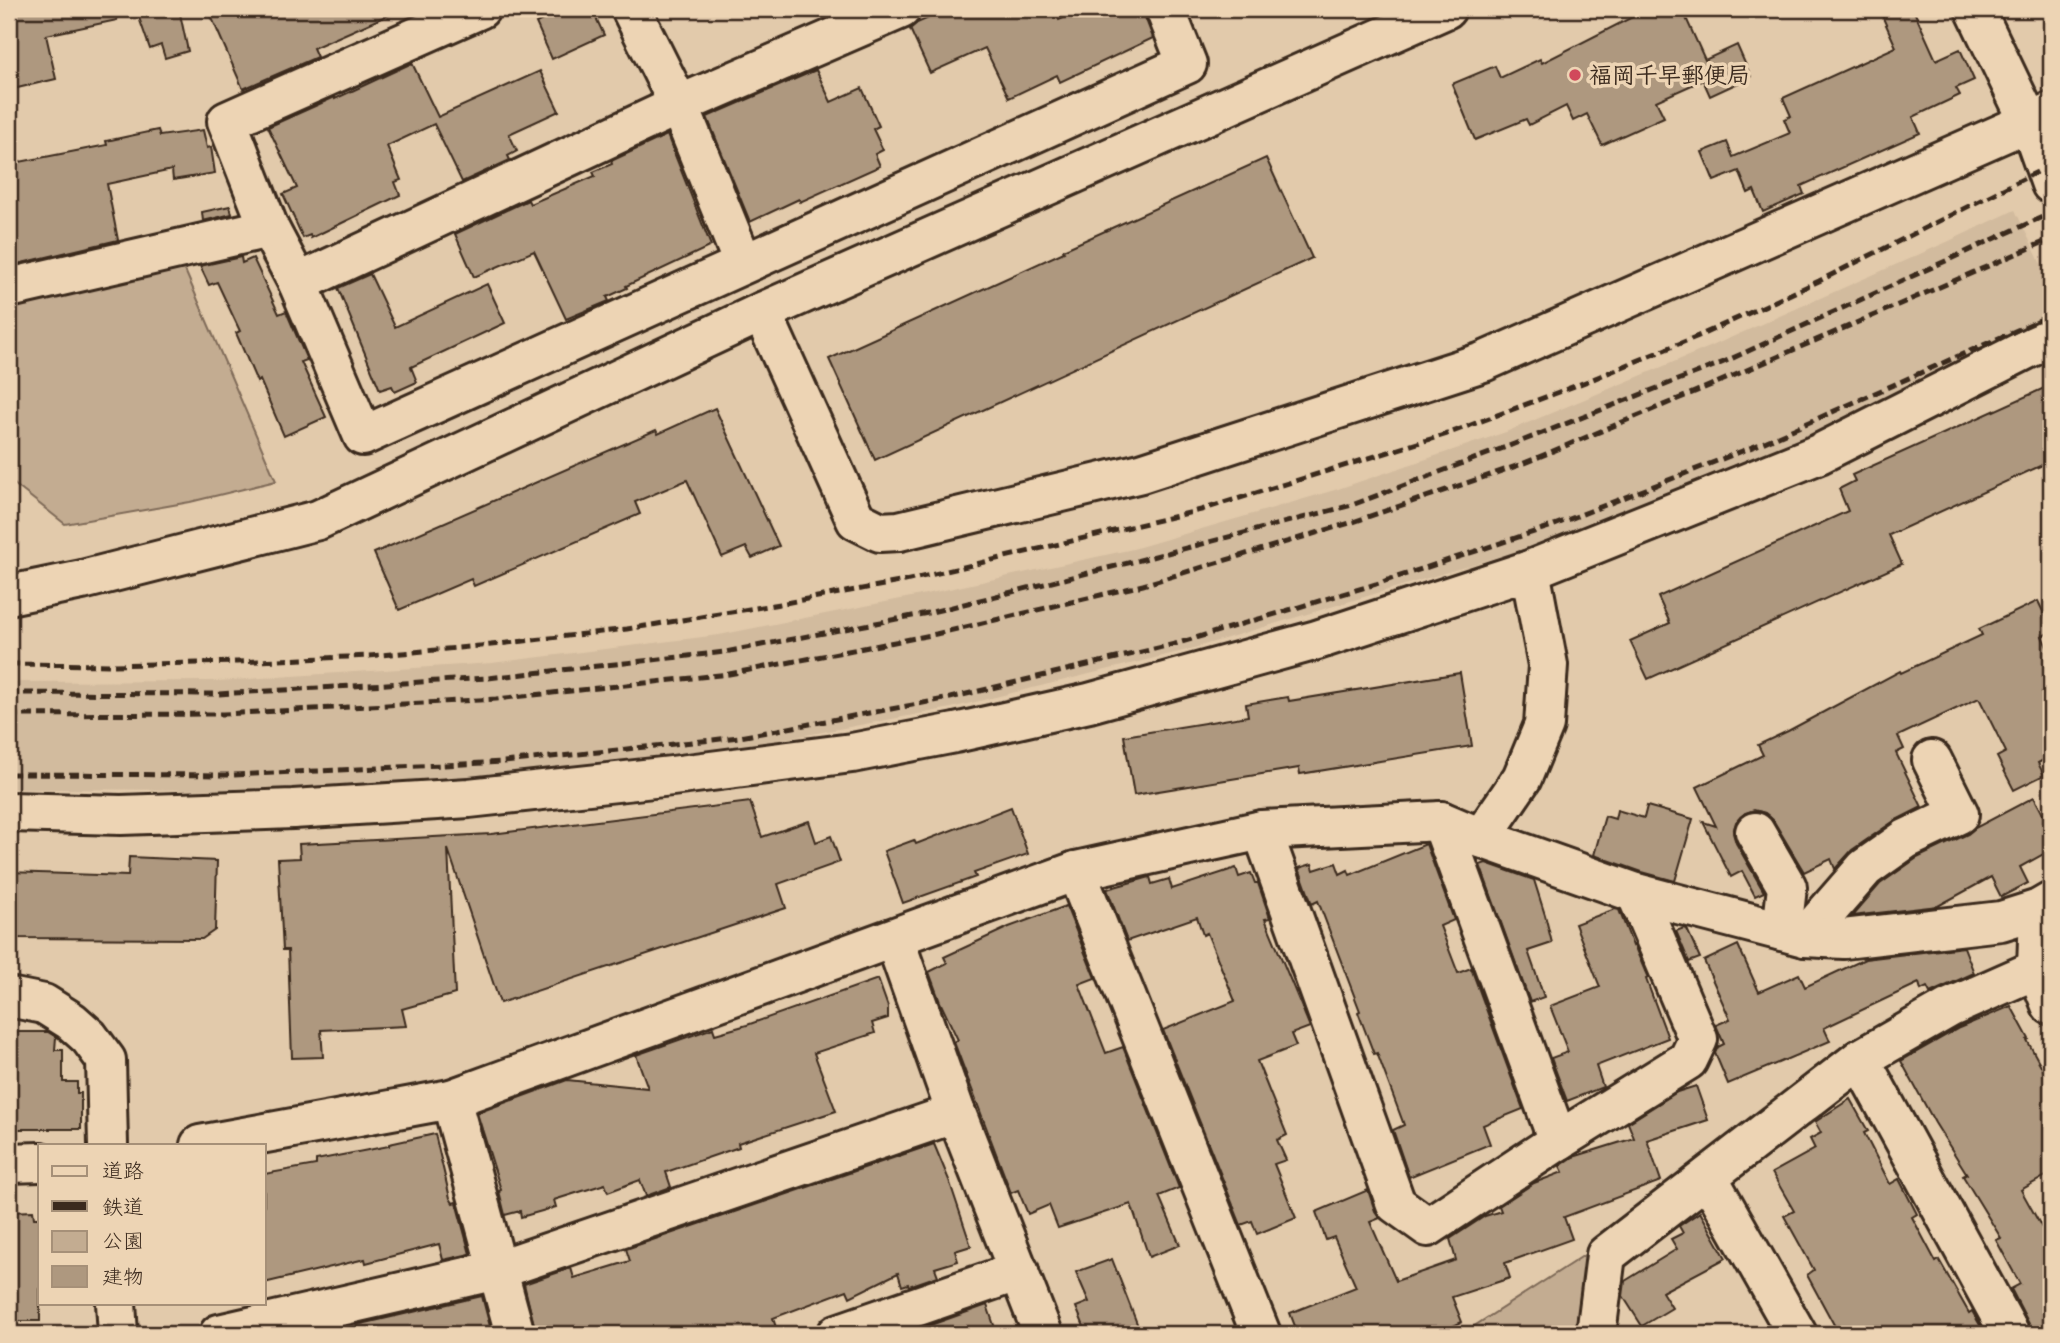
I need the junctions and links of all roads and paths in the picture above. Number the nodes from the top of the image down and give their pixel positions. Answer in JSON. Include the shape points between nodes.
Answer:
{"nodes":[{"id":1,"x":480,"y":9,"type":"edge"},
{"id":2,"x":631,"y":9,"type":"edge"},
{"id":3,"x":901,"y":9,"type":"edge"},
{"id":4,"x":1166,"y":9,"type":"edge"},
{"id":5,"x":1446,"y":9,"type":"edge"},
{"id":6,"x":1975,"y":9,"type":"edge"},
{"id":7,"x":679,"y":105,"type":"junction"},
{"id":8,"x":2040,"y":117,"type":"edge"},
{"id":9,"x":2051,"y":184,"type":"edge"},
{"id":10,"x":269,"y":228,"type":"junction"},
{"id":11,"x":743,"y":263,"type":"junction"},
{"id":12,"x":298,"y":283,"type":"junction"},
{"id":13,"x":9,"y":288,"type":"edge"},
{"id":14,"x":762,"y":312,"type":"junction"},
{"id":15,"x":2051,"y":337,"type":"edge"},
{"id":16,"x":1530,"y":570,"type":"junction"},
{"id":17,"x":9,"y":596,"type":"edge"},
{"id":18,"x":1932,"y":760,"type":"dead end"},
{"id":19,"x":9,"y":812,"type":"edge"},
{"id":20,"x":1441,"y":821,"type":"junction"},
{"id":21,"x":1262,"y":830,"type":"junction"},
{"id":22,"x":1755,"y":832,"type":"dead end"},
{"id":23,"x":1481,"y":838,"type":"junction"},
{"id":24,"x":1076,"y":871,"type":"junction"},
{"id":25,"x":1636,"y":893,"type":"junction"},
{"id":26,"x":2045,"y":906,"type":"edge"},
{"id":27,"x":1794,"y":934,"type":"junction"},
{"id":28,"x":894,"y":938,"type":"junction"},
{"id":29,"x":2037,"y":969,"type":"junction"},
{"id":30,"x":9,"y":997,"type":"edge"},
{"id":31,"x":2051,"y":1005,"type":"edge"},
{"id":32,"x":1860,"y":1059,"type":"junction"},
{"id":33,"x":451,"y":1099,"type":"junction"},
{"id":34,"x":956,"y":1113,"type":"junction"},
{"id":35,"x":1558,"y":1141,"type":"junction"},
{"id":36,"x":108,"y":1144,"type":"edge"},
{"id":37,"x":205,"y":1144,"type":"edge"},
{"id":38,"x":9,"y":1163,"type":"edge"},
{"id":39,"x":38,"y":1163,"type":"edge"},
{"id":40,"x":1708,"y":1177,"type":"junction"},
{"id":41,"x":497,"y":1270,"type":"junction"},
{"id":42,"x":1019,"y":1271,"type":"junction"},
{"id":43,"x":116,"y":1304,"type":"edge"},
{"id":44,"x":118,"y":1334,"type":"edge"},
{"id":45,"x":219,"y":1334,"type":"edge"},
{"id":46,"x":515,"y":1334,"type":"edge"},
{"id":47,"x":837,"y":1334,"type":"edge"},
{"id":48,"x":1044,"y":1334,"type":"edge"},
{"id":49,"x":1261,"y":1334,"type":"edge"},
{"id":50,"x":1596,"y":1334,"type":"edge"},
{"id":51,"x":1797,"y":1334,"type":"edge"},
{"id":52,"x":2010,"y":1334,"type":"edge"}],
"edges":[{"from":1,"to":10,"type":"street","via":[[227,121]]},
{"from":2,"to":7,"type":"street"},
{"from":3,"to":7,"type":"street"},
{"from":4,"to":11,"type":"street","via":[[1187,64]]},
{"from":5,"to":14,"type":"street"},
{"from":6,"to":8,"type":"street"},
{"from":7,"to":11,"type":"street"},
{"from":7,"to":12,"type":"street"},
{"from":8,"to":9,"type":"street"},
{"from":8,"to":14,"type":"street","via":[[1483,362],[1141,473],[899,531],[880,532],[856,520]]},
{"from":10,"to":12,"type":"street"},
{"from":10,"to":13,"type":"street"},
{"from":11,"to":12,"type":"street","via":[[363,436]]},
{"from":14,"to":17,"type":"street","via":[[318,520]]},
{"from":15,"to":16,"type":"street","via":[[1819,454]]},
{"from":16,"to":19,"type":"street","via":[[1317,640],[1088,703],[852,753],[469,798],[121,815]]},
{"from":16,"to":23,"type":"street","via":[[1548,665],[1544,725],[1522,778]]},
{"from":18,"to":27,"type":"street","via":[[1959,814],[1906,839],[1865,868]]},
{"from":20,"to":21,"type":"street"},
{"from":20,"to":23,"type":"street"},
{"from":20,"to":35,"type":"street"},
{"from":21,"to":24,"type":"street"},
{"from":21,"to":35,"type":"street","via":[[1396,1204],[1428,1227]]},
{"from":22,"to":27,"type":"street","via":[[1787,887]]},
{"from":23,"to":25,"type":"street"},
{"from":24,"to":28,"type":"street"},
{"from":24,"to":49,"type":"street"},
{"from":25,"to":27,"type":"street"},
{"from":25,"to":35,"type":"street","via":[[1698,1039],[1688,1060]]},
{"from":26,"to":27,"type":"street","via":[[2001,921],[1844,939]]},
{"from":26,"to":29,"type":"street"},
{"from":28,"to":33,"type":"street"},
{"from":28,"to":34,"type":"street"},
{"from":29,"to":31,"type":"street"},
{"from":29,"to":32,"type":"street","via":[[1949,1007]]},
{"from":30,"to":36,"type":"street","via":[[44,1004],[71,1021],[106,1060]]},
{"from":32,"to":40,"type":"street"},
{"from":32,"to":52,"type":"street"},
{"from":33,"to":37,"type":"street"},
{"from":33,"to":41,"type":"street"},
{"from":34,"to":41,"type":"street"},
{"from":34,"to":42,"type":"street"},
{"from":38,"to":39,"type":"street"},
{"from":40,"to":50,"type":"street","via":[[1606,1255]]},
{"from":40,"to":51,"type":"street"},
{"from":41,"to":45,"type":"street"},
{"from":41,"to":46,"type":"street"},
{"from":42,"to":47,"type":"street"},
{"from":42,"to":48,"type":"street"},
{"from":43,"to":44,"type":"street"}]}
